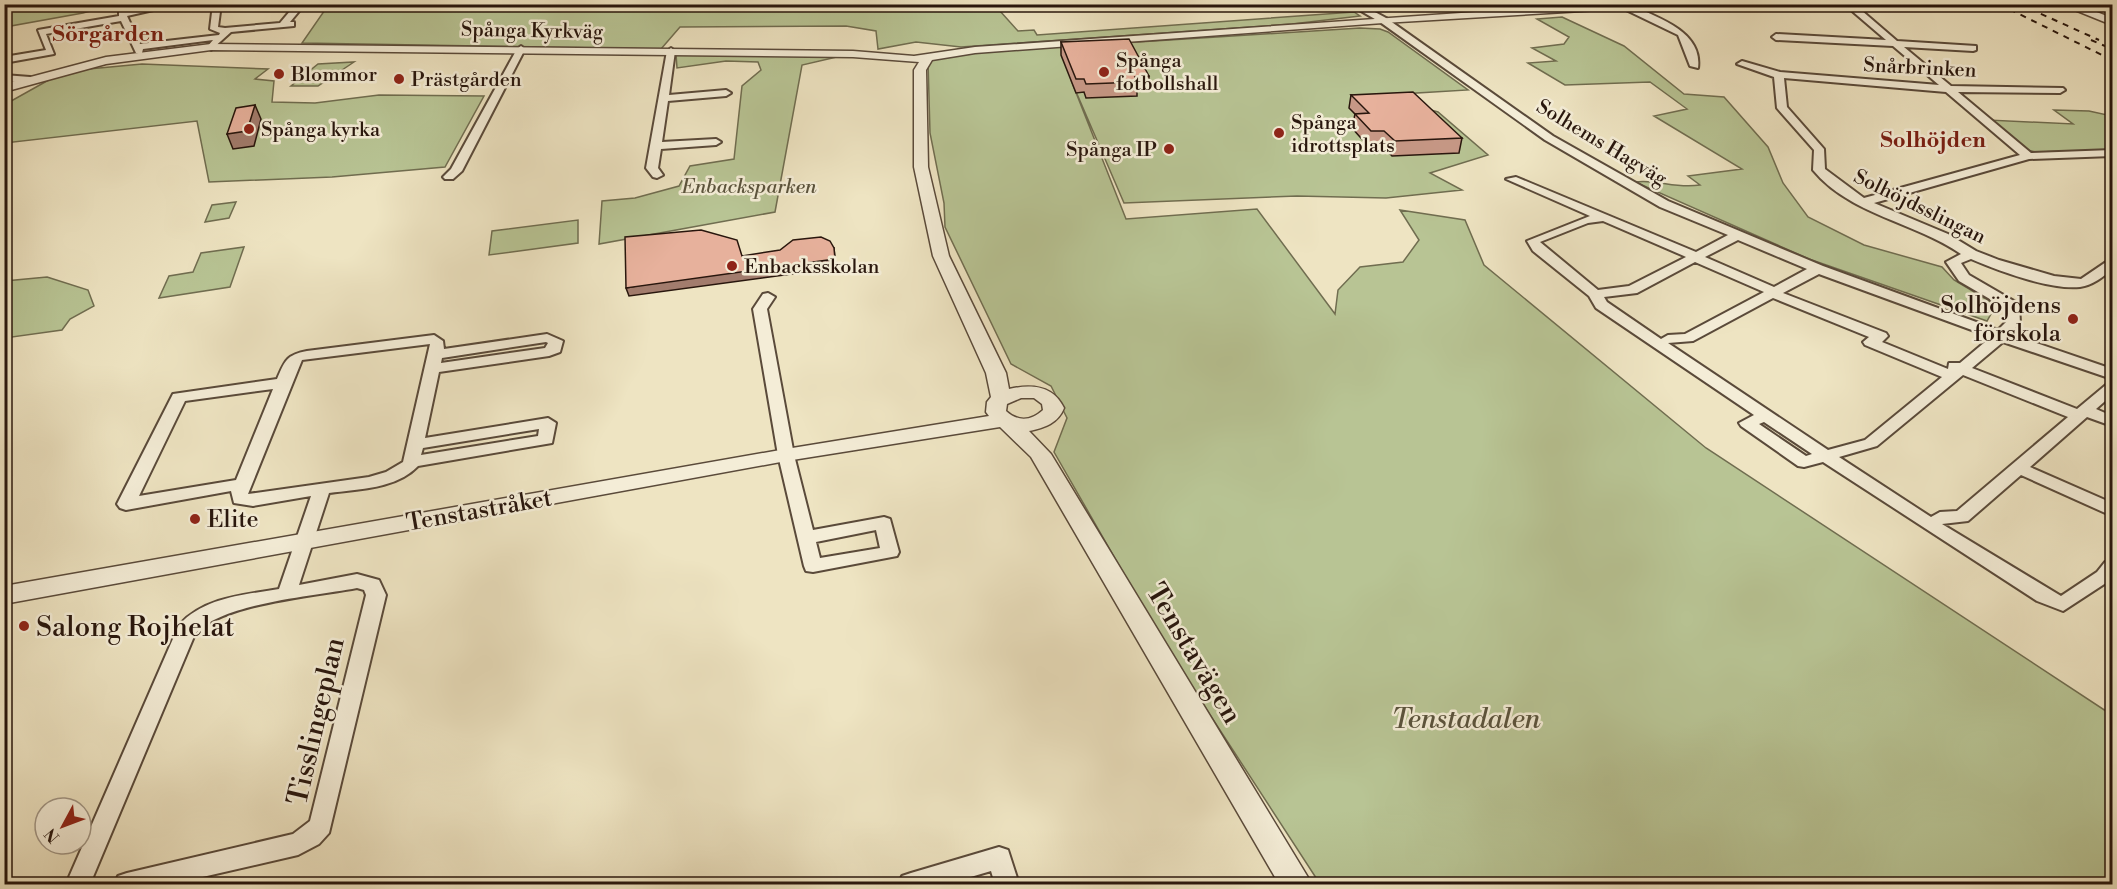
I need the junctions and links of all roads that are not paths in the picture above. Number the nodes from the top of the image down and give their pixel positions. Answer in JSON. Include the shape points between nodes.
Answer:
{"nodes":[{"id":1,"x":176,"y":4,"type":"edge"},
{"id":2,"x":217,"y":4,"type":"edge"},
{"id":3,"x":301,"y":4,"type":"edge"},
{"id":4,"x":1353,"y":4,"type":"edge"},
{"id":5,"x":1649,"y":4,"type":"edge"},
{"id":6,"x":1848,"y":4,"type":"edge"},
{"id":7,"x":2065,"y":4,"type":"edge"},
{"id":8,"x":1610,"y":6,"type":"edge"},
{"id":9,"x":1625,"y":6,"type":"junction"},
{"id":10,"x":123,"y":18,"type":"junction"},
{"id":11,"x":1383,"y":20,"type":"junction"},
{"id":12,"x":2112,"y":22,"type":"edge"},
{"id":13,"x":1776,"y":37,"type":"dead end"},
{"id":14,"x":218,"y":38,"type":"junction"},
{"id":15,"x":1893,"y":43,"type":"junction"},
{"id":16,"x":1973,"y":48,"type":"dead end"},
{"id":17,"x":521,"y":49,"type":"junction"},
{"id":18,"x":670,"y":51,"type":"junction"},
{"id":19,"x":902,"y":55,"type":"junction"},
{"id":20,"x":926,"y":58,"type":"junction"},
{"id":21,"x":4,"y":60,"type":"edge"},
{"id":22,"x":1742,"y":64,"type":"dead end"},
{"id":23,"x":1695,"y":66,"type":"dead end"},
{"id":24,"x":1779,"y":75,"type":"junction"},
{"id":25,"x":4,"y":78,"type":"edge"},
{"id":26,"x":30,"y":80,"type":"junction"},
{"id":27,"x":4,"y":88,"type":"edge"},
{"id":28,"x":1947,"y":89,"type":"junction"},
{"id":29,"x":2060,"y":90,"type":"dead end"},
{"id":30,"x":726,"y":93,"type":"dead end"},
{"id":31,"x":663,"y":98,"type":"junction"},
{"id":32,"x":716,"y":142,"type":"dead end"},
{"id":33,"x":655,"y":146,"type":"junction"},
{"id":34,"x":2112,"y":153,"type":"edge"},
{"id":35,"x":2028,"y":156,"type":"junction"},
{"id":36,"x":657,"y":175,"type":"dead end"},
{"id":37,"x":450,"y":177,"type":"dead end"},
{"id":38,"x":1512,"y":179,"type":"dead end"},
{"id":39,"x":1862,"y":201,"type":"junction"},
{"id":40,"x":1602,"y":218,"type":"junction"},
{"id":41,"x":1736,"y":236,"type":"junction"},
{"id":42,"x":1971,"y":254,"type":"junction"},
{"id":43,"x":1696,"y":258,"type":"junction"},
{"id":44,"x":2112,"y":262,"type":"edge"},
{"id":45,"x":1818,"y":269,"type":"junction"},
{"id":46,"x":1774,"y":292,"type":"junction"},
{"id":47,"x":1595,"y":294,"type":"junction"},
{"id":48,"x":768,"y":297,"type":"dead end"},
{"id":49,"x":2001,"y":336,"type":"junction"},
{"id":50,"x":1668,"y":339,"type":"dead end"},
{"id":51,"x":434,"y":362,"type":"junction"},
{"id":52,"x":996,"y":373,"type":"junction"},
{"id":53,"x":1958,"y":373,"type":"junction"},
{"id":54,"x":2112,"y":374,"type":"edge"},
{"id":55,"x":283,"y":383,"type":"junction"},
{"id":56,"x":2112,"y":387,"type":"edge"},
{"id":57,"x":1028,"y":392,"type":"junction"},
{"id":58,"x":1002,"y":412,"type":"junction"},
{"id":59,"x":2082,"y":413,"type":"junction"},
{"id":60,"x":1042,"y":421,"type":"junction"},
{"id":61,"x":2112,"y":421,"type":"edge"},
{"id":62,"x":416,"y":444,"type":"junction"},
{"id":63,"x":1040,"y":454,"type":"junction"},
{"id":64,"x":786,"y":455,"type":"junction"},
{"id":65,"x":1827,"y":456,"type":"junction"},
{"id":66,"x":412,"y":462,"type":"junction"},
{"id":67,"x":2019,"y":468,"type":"junction"},
{"id":68,"x":242,"y":484,"type":"junction"},
{"id":69,"x":322,"y":489,"type":"junction"},
{"id":70,"x":2112,"y":510,"type":"edge"},
{"id":71,"x":1940,"y":518,"type":"dead end"},
{"id":72,"x":808,"y":537,"type":"dead end"},
{"id":73,"x":306,"y":541,"type":"junction"},
{"id":74,"x":2112,"y":567,"type":"edge"},
{"id":75,"x":286,"y":593,"type":"junction"},
{"id":76,"x":4,"y":595,"type":"edge"},
{"id":77,"x":78,"y":885,"type":"edge"},
{"id":78,"x":127,"y":885,"type":"edge"},
{"id":79,"x":911,"y":885,"type":"edge"},
{"id":80,"x":1007,"y":885,"type":"edge"},
{"id":81,"x":1296,"y":885,"type":"edge"}],
"edges":[{"from":1,"to":10,"type":"street","via":[[127,12],[122,14]]},
{"from":2,"to":14,"type":"street","via":[[214,29]]},
{"from":3,"to":14,"type":"street","name":"Spånga Kyrkväg","via":[[287,24]]},
{"from":4,"to":11,"type":"street","name":"Solhems Hagväg"},
{"from":5,"to":9,"type":"street"},
{"from":6,"to":15,"type":"street"},
{"from":7,"to":12,"type":"street"},
{"from":8,"to":9,"type":"street"},
{"from":8,"to":11,"type":"street"},
{"from":9,"to":23,"type":"street","via":[[1681,33]]},
{"from":10,"to":14,"type":"street","name":"Spånga Kyrkväg","via":[[139,49]]},
{"from":10,"to":21,"type":"street","via":[[41,32],[51,52]]},
{"from":11,"to":20,"type":"street","via":[[975,50]]},
{"from":11,"to":41,"type":"street","name":"Solhems Hagväg","via":[[1575,154],[1664,204]]},
{"from":13,"to":15,"type":"street"},
{"from":14,"to":17,"type":"street","name":"Spånga Kyrkväg"},
{"from":14,"to":26,"type":"street","name":"Spånga Kyrkväg"},
{"from":15,"to":16,"type":"street"},
{"from":15,"to":28,"type":"street"},
{"from":17,"to":18,"type":"street","name":"Spånga Kyrkväg"},
{"from":17,"to":37,"type":"street"},
{"from":18,"to":19,"type":"street","name":"Spånga Kyrkväg"},
{"from":18,"to":31,"type":"street"},
{"from":19,"to":20,"type":"street"},
{"from":19,"to":20,"type":"street","name":"Spånga Kyrkväg"},
{"from":20,"to":52,"type":"street","via":[[921,167],[941,256]]},
{"from":22,"to":24,"type":"street"},
{"from":24,"to":28,"type":"street","name":"Snårbrinken"},
{"from":24,"to":39,"type":"street","name":"Solhöjdsslingan","via":[[1782,108],[1819,149],[1819,170],[1836,186]]},
{"from":25,"to":26,"type":"street","name":"Spånga Kyrkväg"},
{"from":26,"to":27,"type":"street","name":"Spånga Kyrkväg"},
{"from":28,"to":29,"type":"street","name":"Snårbrinken"},
{"from":28,"to":35,"type":"street"},
{"from":30,"to":31,"type":"street"},
{"from":31,"to":33,"type":"street"},
{"from":32,"to":33,"type":"street"},
{"from":33,"to":36,"type":"street","via":[[652,168]]},
{"from":34,"to":35,"type":"street"},
{"from":35,"to":39,"type":"street"},
{"from":38,"to":40,"type":"street"},
{"from":39,"to":42,"type":"street","name":"Solhöjdsslingan","via":[[1946,237]]},
{"from":40,"to":43,"type":"street"},
{"from":40,"to":47,"type":"street","via":[[1586,220],[1533,241]]},
{"from":41,"to":43,"type":"street"},
{"from":41,"to":45,"type":"street","name":"Solhems Hagväg"},
{"from":42,"to":44,"type":"street","name":"Solhöjdsslingan","via":[[2052,279],[2079,283],[2091,280]]},
{"from":42,"to":49,"type":"street","via":[[1953,262],[1964,278],[2014,307],[2013,323]]},
{"from":43,"to":46,"type":"street"},
{"from":43,"to":47,"type":"street","via":[[1632,290]]},
{"from":45,"to":46,"type":"street"},
{"from":45,"to":49,"type":"street","name":"Solhems Hagväg"},
{"from":46,"to":50,"type":"street","via":[[1688,338]]},
{"from":46,"to":53,"type":"street"},
{"from":47,"to":65,"type":"street","via":[[1602,305],[1765,416],[1747,423],[1804,462]]},
{"from":48,"to":64,"type":"street","via":[[760,309]]},
{"from":49,"to":53,"type":"street"},
{"from":49,"to":54,"type":"street","name":"Solhems Hagväg"},
{"from":51,"to":51,"type":"street","via":[[546,338],[556,341],[555,349],[549,351]]},
{"from":51,"to":55,"type":"street","via":[[438,344],[434,339],[307,355],[291,363]]},
{"from":51,"to":62,"type":"street"},
{"from":52,"to":57,"type":"street"},
{"from":52,"to":58,"type":"street"},
{"from":53,"to":59,"type":"street"},
{"from":53,"to":65,"type":"street","via":[[1871,443]]},
{"from":55,"to":68,"type":"street"},
{"from":55,"to":68,"type":"street","via":[[179,397],[126,504]]},
{"from":56,"to":59,"type":"street"},
{"from":57,"to":58,"type":"street","via":[[1013,393]]},
{"from":57,"to":60,"type":"street","via":[[1042,395],[1052,403],[1052,413]]},
{"from":58,"to":60,"type":"street","via":[[1027,425]]},
{"from":58,"to":63,"type":"street","name":"Tenstavägen"},
{"from":58,"to":64,"type":"street","name":"Tenstastråket","via":[[955,426]]},
{"from":59,"to":61,"type":"street"},
{"from":59,"to":67,"type":"street"},
{"from":60,"to":63,"type":"street","via":[[1046,432]]},
{"from":62,"to":66,"type":"street"},
{"from":62,"to":66,"type":"street","via":[[548,423],[546,440]]},
{"from":63,"to":81,"type":"street","name":"Tenstavägen"},
{"from":64,"to":72,"type":"street"},
{"from":64,"to":73,"type":"street","name":"Tenstastråket"},
{"from":65,"to":74,"type":"street","via":[[1900,506],[2063,604],[2104,577]]},
{"from":66,"to":69,"type":"street","via":[[404,471],[391,476]]},
{"from":67,"to":70,"type":"street"},
{"from":67,"to":71,"type":"street","via":[[1962,517]]},
{"from":68,"to":69,"type":"street","via":[[240,499],[253,500]]},
{"from":69,"to":73,"type":"street"},
{"from":73,"to":75,"type":"street"},
{"from":73,"to":76,"type":"street","name":"Tenstastråket"},
{"from":75,"to":77,"type":"street","name":"Tisslingeplan","via":[[222,606],[196,619],[186,630]]},
{"from":75,"to":78,"type":"street","name":"Tisslingeplan","via":[[357,581],[372,585],[376,595],[321,826],[298,844]]},
{"from":79,"to":80,"type":"street","via":[[999,858]]}]}
